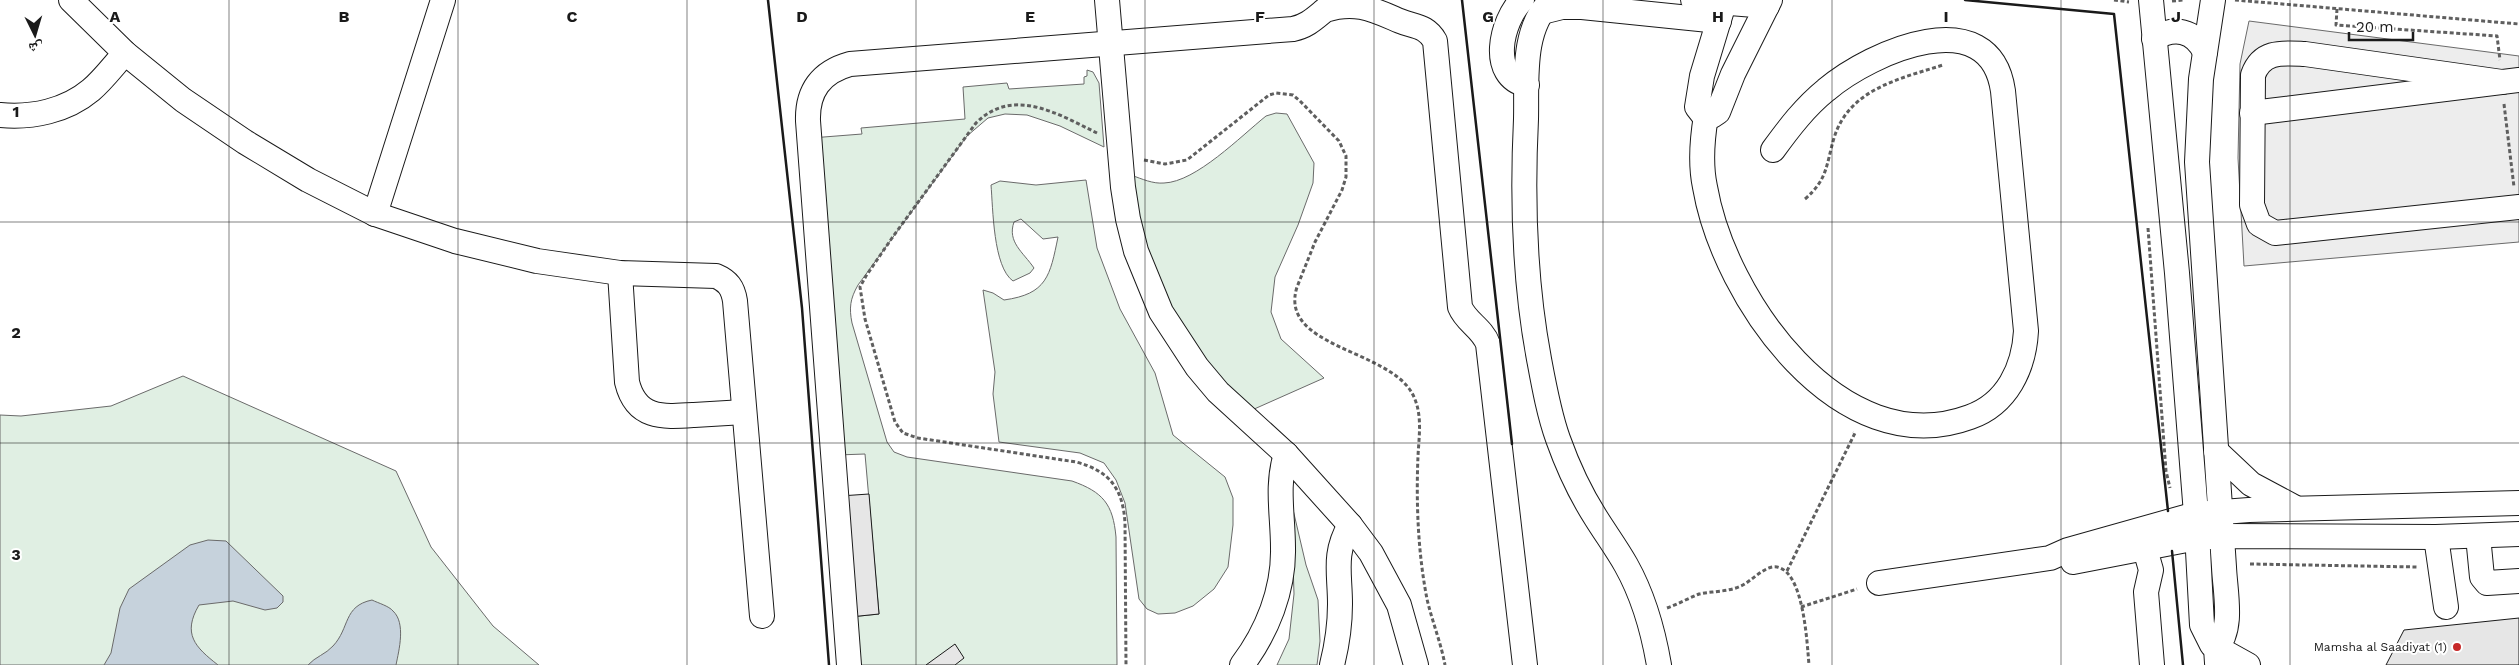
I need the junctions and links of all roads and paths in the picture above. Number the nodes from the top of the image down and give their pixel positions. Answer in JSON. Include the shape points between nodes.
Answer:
{"nodes":[{"id":1,"x":71,"y":0,"type":"edge"},
{"id":2,"x":443,"y":0,"type":"edge"},
{"id":3,"x":1108,"y":0,"type":"edge"},
{"id":4,"x":1522,"y":0,"type":"edge"},
{"id":5,"x":1693,"y":0,"type":"edge"},
{"id":6,"x":2151,"y":0,"type":"edge"},
{"id":7,"x":2213,"y":0,"type":"edge"},
{"id":8,"x":2229,"y":0,"type":"edge"},
{"id":9,"x":1360,"y":1,"type":"edge"},
{"id":10,"x":1768,"y":3,"type":"edge"},
{"id":11,"x":1547,"y":6,"type":"edge"},
{"id":12,"x":1723,"y":8,"type":"edge"},
{"id":13,"x":2519,"y":24,"type":"edge"},
{"id":14,"x":2154,"y":39,"type":"junction"},
{"id":15,"x":1111,"y":44,"type":"junction"},
{"id":16,"x":2205,"y":52,"type":"junction"},
{"id":17,"x":125,"y":54,"type":"junction"},
{"id":18,"x":1948,"y":64,"type":"dead end"},
{"id":19,"x":2510,"y":81,"type":"edge"},
{"id":20,"x":1527,"y":85,"type":"junction"},
{"id":21,"x":2252,"y":113,"type":"junction"},
{"id":22,"x":0,"y":116,"type":"edge"},
{"id":23,"x":1706,"y":116,"type":"junction"},
{"id":24,"x":1774,"y":150,"type":"dead end"},
{"id":25,"x":1805,"y":199,"type":"dead end"},
{"id":26,"x":2519,"y":207,"type":"edge"},
{"id":27,"x":375,"y":214,"type":"junction"},
{"id":28,"x":2148,"y":227,"type":"dead end"},
{"id":29,"x":620,"y":273,"type":"junction"},
{"id":30,"x":1856,"y":409,"type":"junction"},
{"id":31,"x":744,"y":412,"type":"junction"},
{"id":32,"x":2216,"y":451,"type":"junction"},
{"id":33,"x":1286,"y":454,"type":"junction"},
{"id":34,"x":2171,"y":494,"type":"dead end"},
{"id":35,"x":2519,"y":503,"type":"edge"},
{"id":36,"x":2298,"y":509,"type":"junction"},
{"id":37,"x":2220,"y":512,"type":"junction"},
{"id":38,"x":2196,"y":514,"type":"junction"},
{"id":39,"x":1350,"y":525,"type":"junction"},
{"id":40,"x":2519,"y":534,"type":"edge"},
{"id":41,"x":2222,"y":536,"type":"junction"},
{"id":42,"x":2478,"y":536,"type":"junction"},
{"id":43,"x":2436,"y":537,"type":"junction"},
{"id":44,"x":2197,"y":538,"type":"junction"},
{"id":45,"x":2139,"y":541,"type":"junction"},
{"id":46,"x":2111,"y":556,"type":"junction"},
{"id":47,"x":2050,"y":558,"type":"junction"},
{"id":48,"x":2250,"y":564,"type":"dead end"},
{"id":49,"x":2442,"y":568,"type":"junction"},
{"id":50,"x":1786,"y":571,"type":"junction"},
{"id":51,"x":2519,"y":581,"type":"edge"},
{"id":52,"x":1879,"y":583,"type":"joint"},
{"id":53,"x":2146,"y":592,"type":"junction"},
{"id":54,"x":1801,"y":607,"type":"junction"},
{"id":55,"x":2446,"y":608,"type":"dead end"},
{"id":56,"x":1648,"y":615,"type":"junction"},
{"id":57,"x":762,"y":616,"type":"dead end"},
{"id":58,"x":2217,"y":656,"type":"edge"},
{"id":59,"x":849,"y":665,"type":"edge"},
{"id":60,"x":1242,"y":665,"type":"edge"},
{"id":61,"x":1332,"y":665,"type":"edge"},
{"id":62,"x":1416,"y":665,"type":"edge"},
{"id":63,"x":1524,"y":665,"type":"edge"},
{"id":64,"x":1659,"y":665,"type":"edge"},
{"id":65,"x":1809,"y":665,"type":"edge"},
{"id":66,"x":2152,"y":665,"type":"edge"},
{"id":67,"x":2248,"y":665,"type":"edge"}],
"edges":[{"from":1,"to":17,"type":"street"},
{"from":2,"to":27,"type":"street"},
{"from":3,"to":15,"type":"street"},
{"from":4,"to":20,"type":"street","via":[[1508,21],[1502,49],[1508,76]]},
{"from":5,"to":12,"type":"street"},
{"from":6,"to":14,"type":"street"},
{"from":7,"to":16,"type":"street"},
{"from":8,"to":13,"type":"path"},
{"from":9,"to":15,"type":"street","via":[[1328,8],[1312,22],[1293,29]]},
{"from":9,"to":63,"type":"street","via":[[1376,6],[1403,22],[1426,29],[1435,41],[1460,307],[1466,318],[1481,330],[1488,344]]},
{"from":10,"to":12,"type":"street"},
{"from":10,"to":23,"type":"street","via":[[1733,74],[1720,109],[1712,116]]},
{"from":11,"to":12,"type":"street"},
{"from":11,"to":20,"type":"street","via":[[1531,38]]},
{"from":12,"to":23,"type":"street","via":[[1698,95],[1698,111]]},
{"from":14,"to":16,"type":"street","via":[[2163,33],[2183,32],[2200,42]]},
{"from":14,"to":38,"type":"street"},
{"from":15,"to":33,"type":"street","via":[[1124,195],[1136,251],[1148,282],[1161,312],[1197,367],[1242,415]]},
{"from":15,"to":59,"type":"street","via":[[850,64],[826,74],[811,95],[808,121]]},
{"from":16,"to":32,"type":"street","via":[[2197,162]]},
{"from":17,"to":22,"type":"street","via":[[91,90],[73,101],[34,115]]},
{"from":17,"to":27,"type":"street","via":[[244,142]]},
{"from":18,"to":25,"type":"path","via":[[1879,87],[1856,102],[1837,130],[1822,181]]},
{"from":19,"to":21,"type":"street"},
{"from":19,"to":21,"type":"street","via":[[2277,53],[2268,55],[2253,74]]},
{"from":20,"to":56,"type":"street","via":[[1525,254],[1534,334],[1548,401],[1558,437],[1579,489],[1626,564]]},
{"from":21,"to":26,"type":"street","via":[[2252,205],[2255,218],[2266,229],[2275,232]]},
{"from":23,"to":30,"type":"street","via":[[1702,150],[1705,188],[1719,236],[1746,294],[1764,323],[1799,364]]},
{"from":24,"to":30,"type":"street","via":[[1806,108],[1827,89],[1849,73],[1895,49],[1933,37],[1958,36],[1982,47],[1998,66],[2004,91],[2026,331],[2016,375],[1989,407],[1960,421],[1905,425]]},
{"from":27,"to":29,"type":"street","via":[[455,241],[528,258]]},
{"from":28,"to":34,"type":"path","via":[[2166,471]]},
{"from":29,"to":31,"type":"street","via":[[716,276],[728,283],[735,301]]},
{"from":29,"to":31,"type":"street","via":[[627,382],[636,403],[655,415]]},
{"from":30,"to":50,"type":"path","via":[[1845,426],[1855,433]]},
{"from":31,"to":57,"type":"street"},
{"from":32,"to":36,"type":"street","via":[[2251,484]]},
{"from":32,"to":37,"type":"street"},
{"from":33,"to":39,"type":"street"},
{"from":33,"to":60,"type":"street","via":[[1279,490],[1283,551],[1281,574],[1269,618]]},
{"from":35,"to":36,"type":"street"},
{"from":36,"to":37,"type":"street"},
{"from":37,"to":38,"type":"street"},
{"from":37,"to":41,"type":"street"},
{"from":38,"to":44,"type":"street"},
{"from":38,"to":45,"type":"street"},
{"from":39,"to":61,"type":"street","via":[[1343,536],[1337,561],[1339,623]]},
{"from":39,"to":62,"type":"street","via":[[1381,570],[1399,605]]},
{"from":40,"to":42,"type":"street"},
{"from":41,"to":43,"type":"street"},
{"from":41,"to":44,"type":"street"},
{"from":41,"to":58,"type":"street","via":[[2226,624]]},
{"from":42,"to":43,"type":"street"},
{"from":42,"to":51,"type":"street","via":[[2484,581]]},
{"from":43,"to":49,"type":"street"},
{"from":44,"to":45,"type":"street"},
{"from":44,"to":58,"type":"street","via":[[2202,625]]},
{"from":45,"to":46,"type":"street"},
{"from":45,"to":47,"type":"street","via":[[2068,550]]},
{"from":45,"to":53,"type":"street","via":[[2151,570]]},
{"from":46,"to":47,"type":"street","via":[[2075,562]]},
{"from":46,"to":53,"type":"street","via":[[2132,571]]},
{"from":47,"to":52,"type":"street"},
{"from":48,"to":49,"type":"path"},
{"from":49,"to":55,"type":"street"},
{"from":50,"to":54,"type":"path","via":[[1794,579]]},
{"from":50,"to":56,"type":"path","via":[[1777,567],[1767,569],[1739,587],[1697,595]]},
{"from":52,"to":54,"type":"path"},
{"from":53,"to":66,"type":"street"},
{"from":54,"to":65,"type":"path"},
{"from":56,"to":64,"type":"street"},
{"from":58,"to":67,"type":"street"}]}
